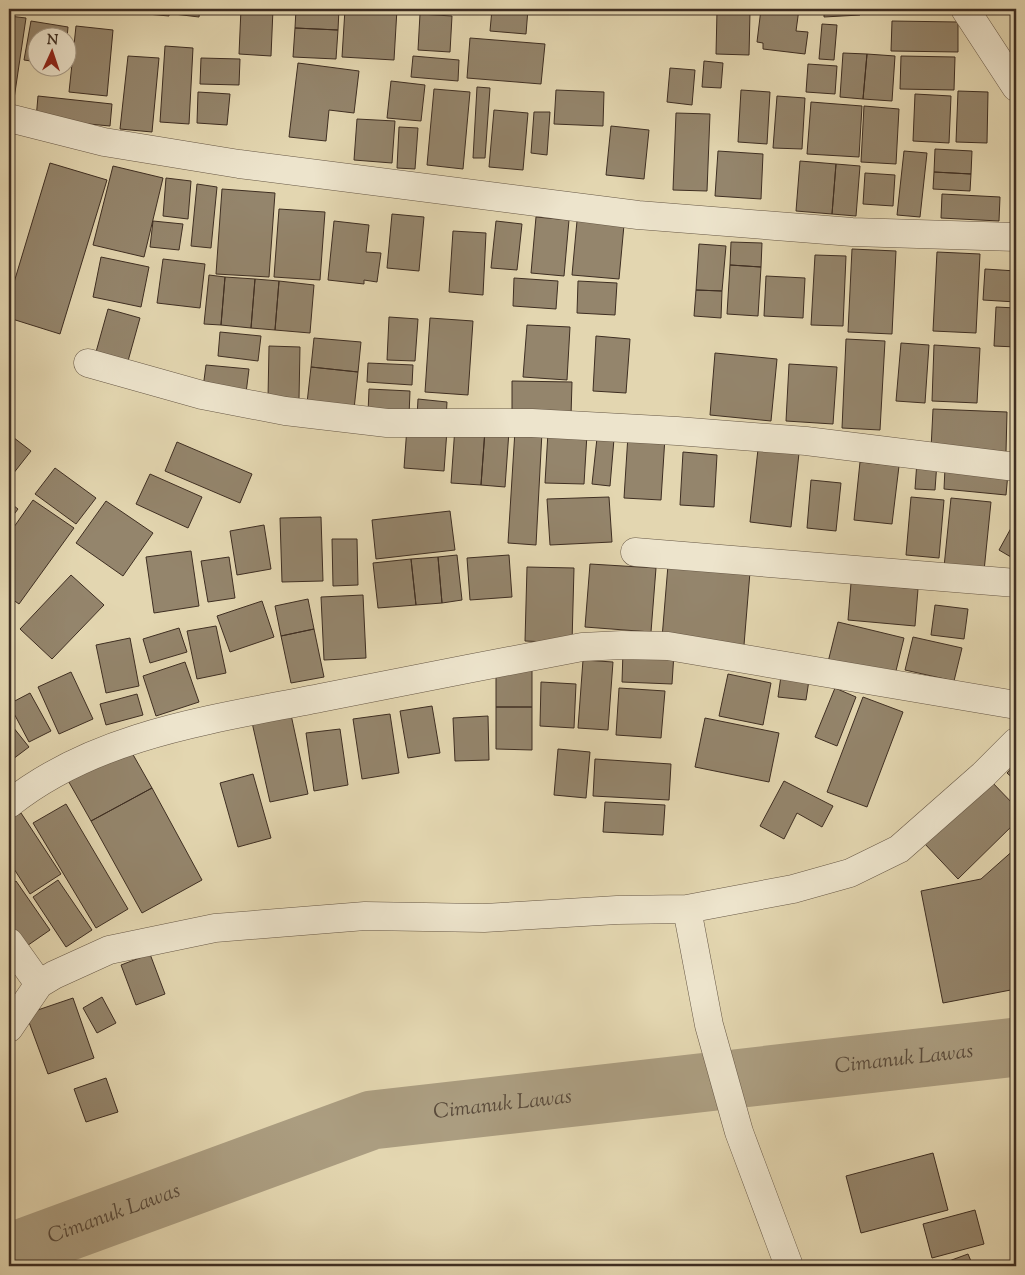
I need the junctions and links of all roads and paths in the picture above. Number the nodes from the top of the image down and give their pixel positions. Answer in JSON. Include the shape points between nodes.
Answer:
{"nodes":[{"id":1,"x":965,"y":9,"type":"edge"},
{"id":2,"x":1016,"y":87,"type":"edge"},
{"id":3,"x":9,"y":118,"type":"edge"},
{"id":4,"x":1016,"y":237,"type":"edge"},
{"id":5,"x":88,"y":363,"type":"dead end"},
{"id":6,"x":1016,"y":467,"type":"edge"},
{"id":7,"x":635,"y":552,"type":"dead end"},
{"id":8,"x":1016,"y":583,"type":"edge"},
{"id":9,"x":1016,"y":705,"type":"edge"},
{"id":10,"x":1016,"y":742,"type":"edge"},
{"id":11,"x":9,"y":804,"type":"edge"},
{"id":12,"x":686,"y":909,"type":"junction"},
{"id":13,"x":9,"y":942,"type":"edge"},
{"id":14,"x":39,"y":984,"type":"junction"},
{"id":15,"x":9,"y":1028,"type":"edge"},
{"id":16,"x":789,"y":1266,"type":"edge"}],
"edges":[{"from":1,"to":2,"type":"street"},
{"from":3,"to":4,"type":"street","via":[[104,142],[239,164],[638,215],[852,232]]},
{"from":5,"to":6,"type":"street","via":[[202,395],[266,408],[387,423],[532,423],[687,432],[806,441]]},
{"from":7,"to":8,"type":"street"},
{"from":9,"to":11,"type":"street","via":[[668,646],[582,647],[210,720],[127,741],[60,769]]},
{"from":10,"to":12,"type":"street","via":[[899,849],[850,874],[793,889]]},
{"from":12,"to":14,"type":"street","via":[[484,918],[365,916],[215,928],[109,950]]},
{"from":12,"to":16,"type":"street","via":[[709,1025],[739,1132]]},
{"from":13,"to":14,"type":"street"},
{"from":14,"to":15,"type":"street"}]}
